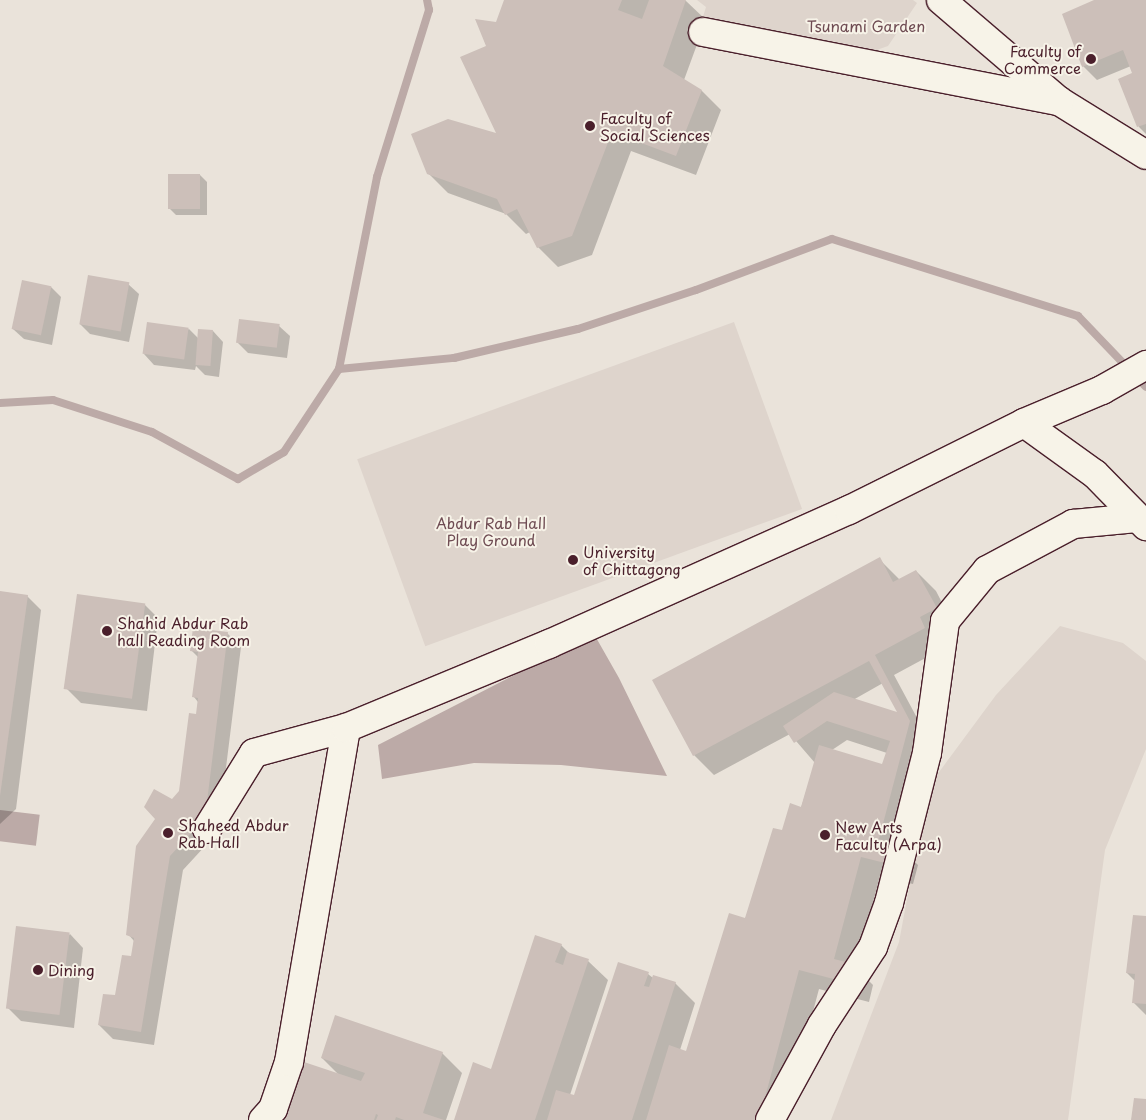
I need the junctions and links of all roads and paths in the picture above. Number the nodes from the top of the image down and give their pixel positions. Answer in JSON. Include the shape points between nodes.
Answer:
{"nodes":[{"id":1,"x":941,"y":0,"type":"edge"},
{"id":2,"x":703,"y":32,"type":"dead end"},
{"id":3,"x":1059,"y":101,"type":"junction"},
{"id":4,"x":1146,"y":154,"type":"edge"},
{"id":5,"x":1146,"y":365,"type":"edge"},
{"id":6,"x":1024,"y":423,"type":"junction"},
{"id":7,"x":1142,"y":522,"type":"edge"},
{"id":8,"x":346,"y":728,"type":"junction"},
{"id":9,"x":207,"y":829,"type":"dead end"},
{"id":10,"x":263,"y":1120,"type":"edge"},
{"id":11,"x":770,"y":1120,"type":"edge"}],
"edges":[{"from":1,"to":3,"type":"lane"},
{"from":2,"to":3,"type":"lane"},
{"from":3,"to":4,"type":"lane"},
{"from":5,"to":6,"type":"lane","via":[[1102,390]]},
{"from":6,"to":7,"type":"lane","via":[[1094,474]]},
{"from":6,"to":8,"type":"lane","via":[[850,510],[549,644]]},
{"from":7,"to":11,"type":"lane","via":[[1073,524],[987,570],[945,621],[927,753],[889,903],[873,947],[822,1025]]},
{"from":8,"to":9,"type":"lane","via":[[254,754]]},
{"from":8,"to":10,"type":"lane","via":[[289,1062],[273,1109]]}]}
